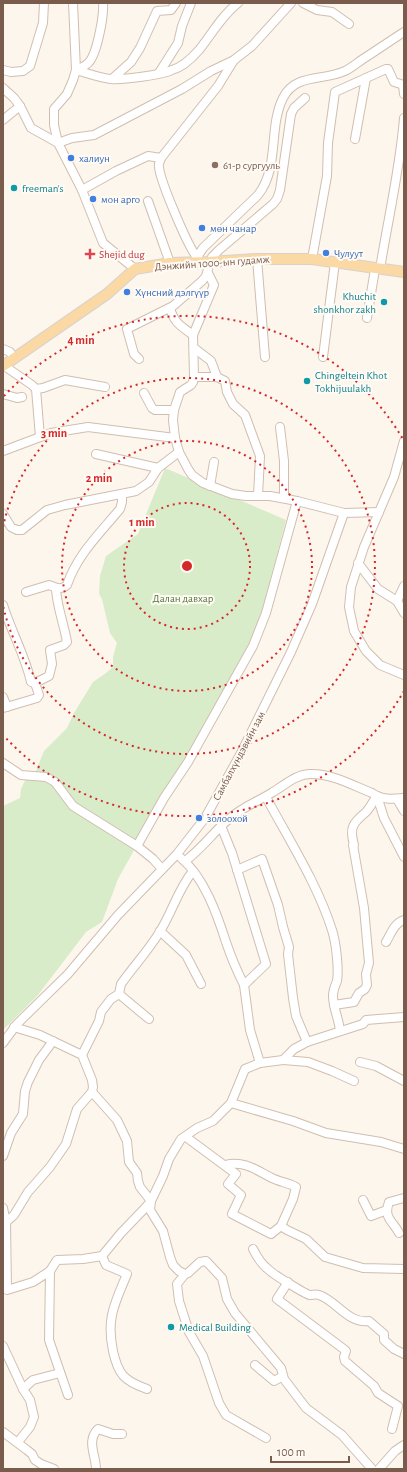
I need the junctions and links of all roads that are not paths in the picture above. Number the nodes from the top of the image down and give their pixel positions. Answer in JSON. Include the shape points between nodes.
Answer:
{"nodes":[{"id":1,"x":44,"y":3,"type":"edge"},
{"id":2,"x":73,"y":3,"type":"edge"},
{"id":3,"x":103,"y":3,"type":"edge"},
{"id":4,"x":176,"y":3,"type":"edge"},
{"id":5,"x":191,"y":3,"type":"edge"},
{"id":6,"x":238,"y":3,"type":"edge"},
{"id":7,"x":291,"y":3,"type":"edge"},
{"id":8,"x":303,"y":3,"type":"edge"},
{"id":9,"x":349,"y":24,"type":"dead end"},
{"id":10,"x":404,"y":32,"type":"edge"},
{"id":11,"x":234,"y":60,"type":"junction"},
{"id":12,"x":3,"y":70,"type":"edge"},
{"id":13,"x":76,"y":70,"type":"junction"},
{"id":14,"x":159,"y":73,"type":"junction"},
{"id":15,"x":366,"y":78,"type":"junction"},
{"id":16,"x":112,"y":79,"type":"junction"},
{"id":17,"x":3,"y":88,"type":"edge"},
{"id":18,"x":404,"y":88,"type":"edge"},
{"id":19,"x":305,"y":98,"type":"dead end"},
{"id":20,"x":20,"y":106,"type":"junction"},
{"id":21,"x":404,"y":118,"type":"edge"},
{"id":22,"x":3,"y":120,"type":"edge"},
{"id":23,"x":355,"y":139,"type":"dead end"},
{"id":24,"x":58,"y":143,"type":"junction"},
{"id":25,"x":161,"y":158,"type":"junction"},
{"id":26,"x":82,"y":190,"type":"junction"},
{"id":27,"x":148,"y":201,"type":"dead end"},
{"id":28,"x":257,"y":259,"type":"junction"},
{"id":29,"x":312,"y":259,"type":"junction"},
{"id":30,"x":196,"y":260,"type":"junction"},
{"id":31,"x":209,"y":262,"type":"junction"},
{"id":32,"x":335,"y":262,"type":"junction"},
{"id":33,"x":170,"y":263,"type":"junction"},
{"id":34,"x":135,"y":269,"type":"junction"},
{"id":35,"x":377,"y":269,"type":"junction"},
{"id":36,"x":404,"y":272,"type":"edge"},
{"id":37,"x":208,"y":273,"type":"junction"},
{"id":38,"x":170,"y":308,"type":"junction"},
{"id":39,"x":367,"y":318,"type":"dead end"},
{"id":40,"x":193,"y":335,"type":"junction"},
{"id":41,"x":194,"y":348,"type":"junction"},
{"id":42,"x":3,"y":349,"type":"edge"},
{"id":43,"x":265,"y":357,"type":"dead end"},
{"id":44,"x":323,"y":357,"type":"dead end"},
{"id":45,"x":14,"y":359,"type":"junction"},
{"id":46,"x":139,"y":359,"type":"dead end"},
{"id":47,"x":3,"y":365,"type":"edge"},
{"id":48,"x":194,"y":377,"type":"junction"},
{"id":49,"x":217,"y":377,"type":"junction"},
{"id":50,"x":105,"y":387,"type":"dead end"},
{"id":51,"x":36,"y":389,"type":"junction"},
{"id":52,"x":144,"y":393,"type":"dead end"},
{"id":53,"x":3,"y":394,"type":"edge"},
{"id":54,"x":22,"y":397,"type":"dead end"},
{"id":55,"x":174,"y":410,"type":"junction"},
{"id":56,"x":280,"y":427,"type":"dead end"},
{"id":57,"x":40,"y":437,"type":"junction"},
{"id":58,"x":175,"y":438,"type":"junction"},
{"id":59,"x":404,"y":444,"type":"edge"},
{"id":60,"x":3,"y":451,"type":"edge"},
{"id":61,"x":179,"y":452,"type":"junction"},
{"id":62,"x":96,"y":454,"type":"dead end"},
{"id":63,"x":402,"y":458,"type":"edge"},
{"id":64,"x":214,"y":462,"type":"dead end"},
{"id":65,"x":158,"y":468,"type":"junction"},
{"id":66,"x":210,"y":486,"type":"junction"},
{"id":67,"x":122,"y":495,"type":"junction"},
{"id":68,"x":258,"y":496,"type":"junction"},
{"id":69,"x":284,"y":498,"type":"junction"},
{"id":70,"x":297,"y":501,"type":"junction"},
{"id":71,"x":379,"y":512,"type":"junction"},
{"id":72,"x":344,"y":513,"type":"junction"},
{"id":73,"x":3,"y":514,"type":"edge"},
{"id":74,"x":358,"y":563,"type":"junction"},
{"id":75,"x":404,"y":586,"type":"edge"},
{"id":76,"x":56,"y":589,"type":"junction"},
{"id":77,"x":26,"y":592,"type":"dead end"},
{"id":78,"x":396,"y":601,"type":"junction"},
{"id":79,"x":3,"y":605,"type":"edge"},
{"id":80,"x":404,"y":613,"type":"edge"},
{"id":81,"x":404,"y":675,"type":"edge"},
{"id":82,"x":35,"y":683,"type":"junction"},
{"id":83,"x":3,"y":697,"type":"edge"},
{"id":84,"x":5,"y":708,"type":"edge"},
{"id":85,"x":3,"y":763,"type":"edge"},
{"id":86,"x":266,"y":796,"type":"junction"},
{"id":87,"x":377,"y":796,"type":"junction"},
{"id":88,"x":402,"y":804,"type":"edge"},
{"id":89,"x":221,"y":826,"type":"junction"},
{"id":90,"x":137,"y":846,"type":"junction"},
{"id":91,"x":177,"y":854,"type":"junction"},
{"id":92,"x":404,"y":857,"type":"edge"},
{"id":93,"x":185,"y":861,"type":"junction"},
{"id":94,"x":162,"y":869,"type":"junction"},
{"id":95,"x":237,"y":870,"type":"junction"},
{"id":96,"x":193,"y":871,"type":"junction"},
{"id":97,"x":404,"y":920,"type":"edge"},
{"id":98,"x":160,"y":931,"type":"junction"},
{"id":99,"x":386,"y":942,"type":"dead end"},
{"id":100,"x":200,"y":984,"type":"dead end"},
{"id":101,"x":244,"y":985,"type":"junction"},
{"id":102,"x":119,"y":994,"type":"junction"},
{"id":103,"x":334,"y":1005,"type":"junction"},
{"id":104,"x":404,"y":1017,"type":"edge"},
{"id":105,"x":149,"y":1019,"type":"dead end"},
{"id":106,"x":14,"y":1027,"type":"junction"},
{"id":107,"x":340,"y":1031,"type":"junction"},
{"id":108,"x":53,"y":1041,"type":"junction"},
{"id":109,"x":307,"y":1042,"type":"junction"},
{"id":110,"x":3,"y":1043,"type":"edge"},
{"id":111,"x":82,"y":1055,"type":"junction"},
{"id":112,"x":283,"y":1060,"type":"junction"},
{"id":113,"x":360,"y":1062,"type":"dead end"},
{"id":114,"x":260,"y":1063,"type":"junction"},
{"id":115,"x":354,"y":1081,"type":"dead end"},
{"id":116,"x":404,"y":1081,"type":"edge"},
{"id":117,"x":92,"y":1092,"type":"junction"},
{"id":118,"x":232,"y":1103,"type":"junction"},
{"id":119,"x":186,"y":1136,"type":"junction"},
{"id":120,"x":404,"y":1149,"type":"edge"},
{"id":121,"x":3,"y":1156,"type":"edge"},
{"id":122,"x":225,"y":1165,"type":"junction"},
{"id":123,"x":404,"y":1198,"type":"edge"},
{"id":124,"x":363,"y":1200,"type":"dead end"},
{"id":125,"x":151,"y":1201,"type":"junction"},
{"id":126,"x":3,"y":1208,"type":"edge"},
{"id":127,"x":387,"y":1210,"type":"junction"},
{"id":128,"x":6,"y":1222,"type":"junction"},
{"id":129,"x":281,"y":1226,"type":"junction"},
{"id":130,"x":400,"y":1230,"type":"edge"},
{"id":131,"x":254,"y":1249,"type":"dead end"},
{"id":132,"x":102,"y":1256,"type":"junction"},
{"id":133,"x":404,"y":1269,"type":"edge"},
{"id":134,"x":50,"y":1271,"type":"junction"},
{"id":135,"x":185,"y":1274,"type":"junction"},
{"id":136,"x":288,"y":1282,"type":"junction"},
{"id":137,"x":5,"y":1290,"type":"edge"},
{"id":138,"x":3,"y":1346,"type":"edge"},
{"id":139,"x":404,"y":1354,"type":"edge"},
{"id":140,"x":256,"y":1365,"type":"dead end"},
{"id":141,"x":60,"y":1373,"type":"junction"},
{"id":142,"x":283,"y":1376,"type":"junction"},
{"id":143,"x":23,"y":1389,"type":"junction"},
{"id":144,"x":147,"y":1389,"type":"dead end"},
{"id":145,"x":68,"y":1395,"type":"dead end"},
{"id":146,"x":392,"y":1429,"type":"dead end"},
{"id":147,"x":3,"y":1432,"type":"edge"},
{"id":148,"x":122,"y":1434,"type":"dead end"},
{"id":149,"x":266,"y":1438,"type":"dead end"},
{"id":150,"x":18,"y":1442,"type":"junction"},
{"id":151,"x":404,"y":1445,"type":"edge"},
{"id":152,"x":54,"y":1469,"type":"edge"},
{"id":153,"x":96,"y":1469,"type":"edge"},
{"id":154,"x":372,"y":1469,"type":"edge"},
{"id":155,"x":379,"y":1469,"type":"edge"}],
"edges":[{"from":1,"to":12,"type":"street","via":[[43,23],[30,66],[23,71]]},
{"from":2,"to":13,"type":"street"},
{"from":3,"to":13,"type":"street","via":[[102,25],[96,45],[88,64]]},
{"from":4,"to":16,"type":"street","via":[[171,10],[157,11],[131,62]]},
{"from":5,"to":14,"type":"street","via":[[178,43]]},
{"from":6,"to":14,"type":"street","via":[[229,10],[184,64]]},
{"from":7,"to":11,"type":"street","via":[[252,46]]},
{"from":8,"to":9,"type":"street","via":[[317,10],[332,12]]},
{"from":10,"to":30,"type":"street","via":[[344,71],[293,85],[283,96],[278,108],[265,187],[203,248]]},
{"from":11,"to":24,"type":"street","via":[[94,135]]},
{"from":11,"to":25,"type":"street","via":[[218,86]]},
{"from":13,"to":16,"type":"street"},
{"from":13,"to":24,"type":"street","via":[[67,94],[54,109]]},
{"from":14,"to":16,"type":"street"},
{"from":15,"to":18,"type":"street","via":[[388,69],[394,82]]},
{"from":15,"to":23,"type":"street"},
{"from":15,"to":29,"type":"street","via":[[335,92],[328,143],[327,176]]},
{"from":17,"to":20,"type":"street"},
{"from":19,"to":31,"type":"street","via":[[291,114],[277,199],[219,250]]},
{"from":20,"to":22,"type":"street"},
{"from":20,"to":24,"type":"street","via":[[31,128]]},
{"from":21,"to":35,"type":"street","via":[[402,147]]},
{"from":24,"to":26,"type":"street"},
{"from":25,"to":26,"type":"street","via":[[148,156]]},
{"from":25,"to":30,"type":"street","via":[[158,165],[163,183]]},
{"from":26,"to":34,"type":"street","via":[[103,243]]},
{"from":27,"to":33,"type":"street"},
{"from":28,"to":29,"type":"main road","name":"Дэнжийн 1000-ын гудамж"},
{"from":28,"to":31,"type":"main road","name":"Дэнжийн 1000-ын гудамж"},
{"from":28,"to":43,"type":"street"},
{"from":29,"to":32,"type":"main road","name":"Дэнжийн 1000-ын гудамж"},
{"from":30,"to":31,"type":"main road","name":"Дэнжийн 1000-ын гудамж"},
{"from":30,"to":33,"type":"main road","name":"Дэнжийн 1000-ын гудамж"},
{"from":31,"to":37,"type":"street"},
{"from":32,"to":35,"type":"main road","name":"Дэнжийн 1000-ын гудамж"},
{"from":32,"to":44,"type":"street"},
{"from":33,"to":34,"type":"main road","name":"Дэнжийн 1000-ын гудамж"},
{"from":34,"to":45,"type":"main road","via":[[107,294]]},
{"from":35,"to":36,"type":"main road","name":"Дэнжийн 1000-ын гудамж"},
{"from":35,"to":39,"type":"street"},
{"from":37,"to":38,"type":"street"},
{"from":37,"to":40,"type":"street","via":[[214,285]]},
{"from":38,"to":40,"type":"street","via":[[175,322]]},
{"from":38,"to":46,"type":"street","via":[[127,329],[134,354]]},
{"from":40,"to":41,"type":"street"},
{"from":41,"to":48,"type":"street"},
{"from":41,"to":49,"type":"street","via":[[211,361]]},
{"from":42,"to":45,"type":"street","via":[[10,352]]},
{"from":45,"to":47,"type":"main road"},
{"from":47,"to":51,"type":"street"},
{"from":48,"to":49,"type":"street"},
{"from":48,"to":55,"type":"street","via":[[191,385],[180,392]]},
{"from":49,"to":68,"type":"street","via":[[226,381],[227,392],[233,404],[245,415],[260,456]]},
{"from":50,"to":51,"type":"street","via":[[65,380]]},
{"from":51,"to":57,"type":"street"},
{"from":52,"to":55,"type":"street","via":[[155,410]]},
{"from":53,"to":54,"type":"street"},
{"from":55,"to":58,"type":"street"},
{"from":56,"to":69,"type":"street","via":[[284,461]]},
{"from":57,"to":58,"type":"street","via":[[88,427]]},
{"from":57,"to":60,"type":"street"},
{"from":58,"to":61,"type":"street"},
{"from":59,"to":63,"type":"street"},
{"from":61,"to":65,"type":"street"},
{"from":61,"to":66,"type":"street","via":[[192,475]]},
{"from":62,"to":65,"type":"street"},
{"from":63,"to":71,"type":"street"},
{"from":64,"to":66,"type":"street"},
{"from":65,"to":67,"type":"street","via":[[143,487]]},
{"from":66,"to":68,"type":"street","via":[[232,494]]},
{"from":67,"to":73,"type":"street","via":[[47,510],[22,530],[11,527]]},
{"from":67,"to":76,"type":"street","via":[[120,509],[85,550],[67,585]]},
{"from":68,"to":69,"type":"street"},
{"from":69,"to":70,"type":"street"},
{"from":70,"to":72,"type":"street"},
{"from":70,"to":90,"type":"street","via":[[266,613],[253,646]]},
{"from":71,"to":72,"type":"street"},
{"from":71,"to":74,"type":"street"},
{"from":72,"to":91,"type":"street","name":"Самбалхүндэвийн зам","via":[[306,618],[271,694],[212,807]]},
{"from":74,"to":78,"type":"street","via":[[378,589]]},
{"from":74,"to":81,"type":"street","via":[[350,598],[350,615],[354,631],[371,657],[380,665]]},
{"from":75,"to":78,"type":"street"},
{"from":76,"to":77,"type":"street","via":[[49,585]]},
{"from":76,"to":82,"type":"street","via":[[57,604],[67,642],[50,650],[52,664],[49,676]]},
{"from":78,"to":80,"type":"street"},
{"from":79,"to":82,"type":"street","via":[[31,682]]},
{"from":82,"to":84,"type":"street","via":[[39,695],[37,698]]},
{"from":83,"to":84,"type":"street"},
{"from":85,"to":90,"type":"street","via":[[21,775],[46,777],[55,782],[73,806]]},
{"from":86,"to":87,"type":"street","via":[[298,777],[312,774],[337,778]]},
{"from":86,"to":89,"type":"street","via":[[238,812]]},
{"from":86,"to":103,"type":"street","via":[[315,888],[332,931],[337,962]]},
{"from":87,"to":88,"type":"street"},
{"from":87,"to":92,"type":"street","via":[[384,818]]},
{"from":87,"to":103,"type":"street","via":[[354,823],[352,830],[364,908],[369,963],[367,985],[354,1002]]},
{"from":89,"to":93,"type":"street"},
{"from":89,"to":95,"type":"street"},
{"from":90,"to":94,"type":"street"},
{"from":91,"to":93,"type":"street"},
{"from":91,"to":94,"type":"street","name":"Самбалхүндэвийн зам"},
{"from":93,"to":96,"type":"street"},
{"from":94,"to":106,"type":"street","name":"Самбалхүндэвийн зам","via":[[68,974]]},
{"from":95,"to":101,"type":"street","via":[[266,964]]},
{"from":95,"to":109,"type":"street","via":[[262,859],[289,947],[296,1016]]},
{"from":96,"to":98,"type":"street","via":[[185,880]]},
{"from":96,"to":101,"type":"street","via":[[216,913]]},
{"from":97,"to":99,"type":"street","via":[[393,928]]},
{"from":98,"to":100,"type":"street","via":[[186,956]]},
{"from":98,"to":102,"type":"street","via":[[121,984]]},
{"from":101,"to":114,"type":"street","via":[[250,1030]]},
{"from":102,"to":105,"type":"street"},
{"from":102,"to":111,"type":"street","via":[[111,999],[101,1012]]},
{"from":103,"to":107,"type":"street"},
{"from":104,"to":107,"type":"street","via":[[366,1020],[363,1024]]},
{"from":106,"to":108,"type":"street"},
{"from":106,"to":110,"type":"street","name":"Самбалхүндэвийн зам"},
{"from":107,"to":109,"type":"street"},
{"from":108,"to":111,"type":"street"},
{"from":108,"to":121,"type":"street","via":[[39,1060],[28,1082],[23,1114],[11,1133]]},
{"from":109,"to":112,"type":"street","via":[[294,1049]]},
{"from":111,"to":117,"type":"street","via":[[92,1080]]},
{"from":112,"to":114,"type":"street"},
{"from":112,"to":115,"type":"street","via":[[308,1062]]},
{"from":113,"to":116,"type":"street","via":[[376,1066]]},
{"from":114,"to":118,"type":"street","via":[[244,1069]]},
{"from":117,"to":125,"type":"street","via":[[117,1120],[127,1141],[130,1162],[137,1173],[140,1187]]},
{"from":117,"to":128,"type":"street","via":[[77,1109],[66,1144],[31,1188],[14,1215]]},
{"from":118,"to":119,"type":"street","via":[[212,1120]]},
{"from":118,"to":120,"type":"street","via":[[326,1133],[382,1142]]},
{"from":119,"to":122,"type":"street"},
{"from":119,"to":125,"type":"street","via":[[181,1139],[169,1159]]},
{"from":122,"to":129,"type":"street","via":[[233,1163],[253,1167],[273,1179],[296,1187]]},
{"from":122,"to":129,"type":"street","via":[[236,1174],[228,1184],[241,1195],[232,1214],[271,1234]]},
{"from":123,"to":127,"type":"street","via":[[389,1202]]},
{"from":124,"to":127,"type":"street","via":[[371,1216]]},
{"from":125,"to":132,"type":"street"},
{"from":125,"to":135,"type":"street","via":[[150,1210],[163,1231],[173,1265]]},
{"from":126,"to":128,"type":"street"},
{"from":127,"to":130,"type":"street","via":[[391,1224]]},
{"from":128,"to":137,"type":"street"},
{"from":129,"to":133,"type":"street","via":[[306,1239],[325,1257],[363,1268]]},
{"from":131,"to":136,"type":"street","via":[[258,1259],[268,1270]]},
{"from":132,"to":134,"type":"street","via":[[57,1260]]},
{"from":132,"to":144,"type":"street","via":[[106,1265],[127,1274],[110,1318],[116,1364],[126,1379]]},
{"from":134,"to":137,"type":"street","via":[[33,1282]]},
{"from":134,"to":141,"type":"street","via":[[49,1340]]},
{"from":135,"to":142,"type":"street","via":[[200,1262],[206,1261],[214,1269],[222,1278],[231,1306],[278,1363]]},
{"from":135,"to":149,"type":"street","via":[[177,1284],[179,1301],[189,1332],[208,1368],[219,1403],[226,1415]]},
{"from":136,"to":139,"type":"street","via":[[310,1295],[319,1295],[352,1318],[362,1322],[369,1321],[384,1334],[384,1340]]},
{"from":136,"to":146,"type":"street","via":[[277,1299],[345,1350],[345,1361],[374,1386],[378,1393],[398,1406]]},
{"from":138,"to":143,"type":"street"},
{"from":140,"to":142,"type":"street","via":[[274,1381]]},
{"from":141,"to":143,"type":"street","via":[[33,1380]]},
{"from":141,"to":145,"type":"street"},
{"from":142,"to":154,"type":"street","via":[[306,1408],[342,1435]]},
{"from":143,"to":150,"type":"street","via":[[30,1400],[34,1417],[30,1427]]},
{"from":147,"to":150,"type":"street"},
{"from":148,"to":153,"type":"street","via":[[98,1429],[94,1433],[91,1449]]},
{"from":150,"to":152,"type":"street","via":[[35,1460]]},
{"from":151,"to":155,"type":"street"}]}
